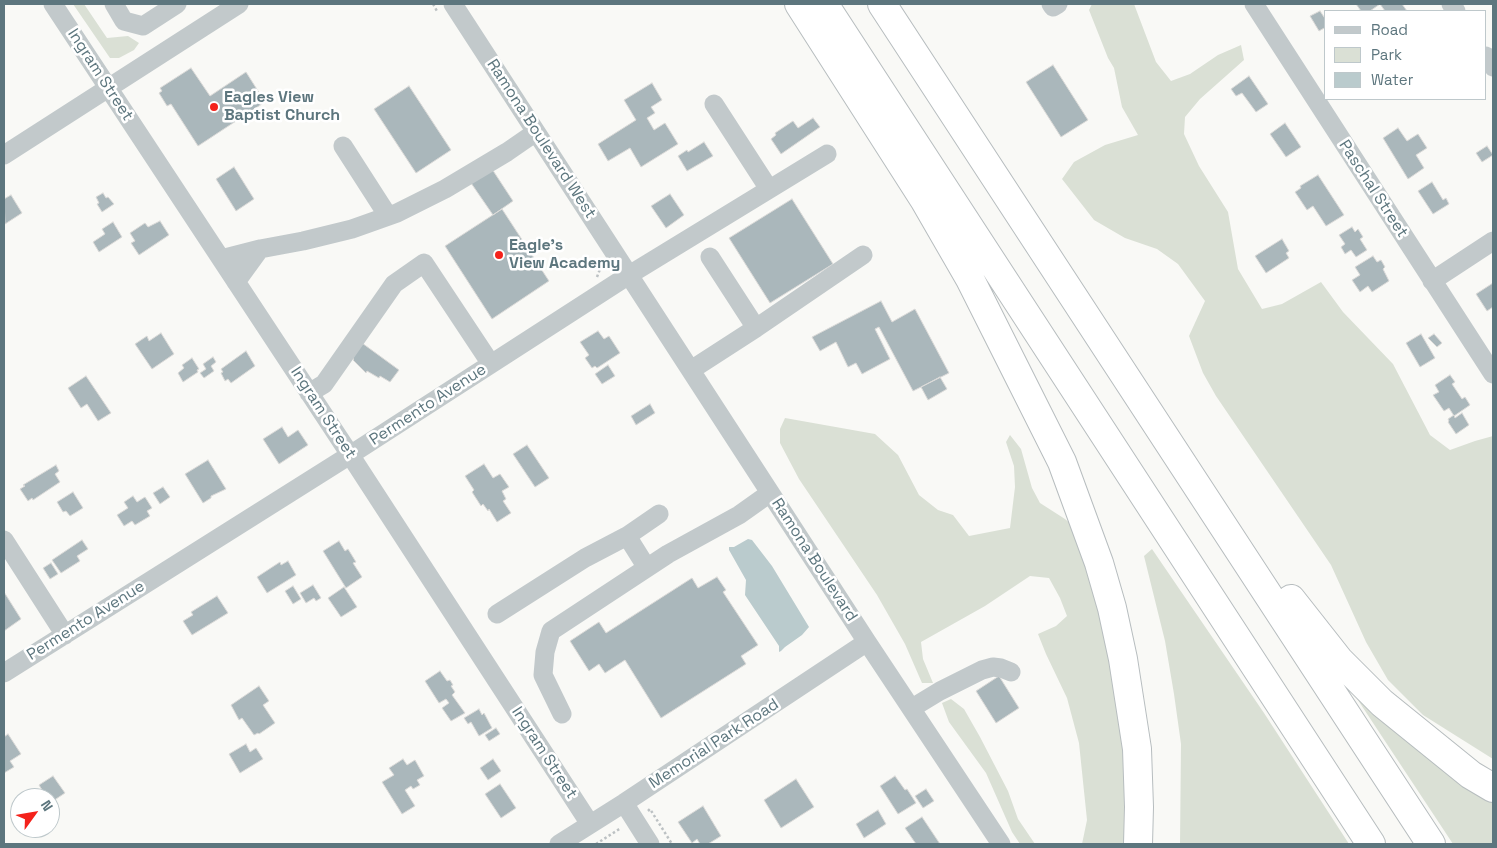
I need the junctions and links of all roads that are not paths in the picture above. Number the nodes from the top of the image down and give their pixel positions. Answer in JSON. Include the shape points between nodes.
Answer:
{"nodes":[{"id":1,"x":53,"y":4,"type":"edge"},
{"id":2,"x":114,"y":4,"type":"edge"},
{"id":3,"x":176,"y":4,"type":"edge"},
{"id":4,"x":237,"y":4,"type":"edge"},
{"id":5,"x":799,"y":4,"type":"edge"},
{"id":6,"x":824,"y":4,"type":"edge"},
{"id":7,"x":882,"y":4,"type":"edge"},
{"id":8,"x":1254,"y":4,"type":"edge"},
{"id":9,"x":447,"y":11,"type":"edge"},
{"id":10,"x":108,"y":88,"type":"junction"},
{"id":11,"x":714,"y":104,"type":"dead end"},
{"id":12,"x":536,"y":132,"type":"junction"},
{"id":13,"x":343,"y":146,"type":"dead end"},
{"id":14,"x":827,"y":154,"type":"dead end"},
{"id":15,"x":4,"y":155,"type":"edge"},
{"id":16,"x":769,"y":189,"type":"junction"},
{"id":17,"x":388,"y":216,"type":"junction"},
{"id":18,"x":1493,"y":241,"type":"edge"},
{"id":19,"x":260,"y":249,"type":"junction"},
{"id":20,"x":863,"y":255,"type":"dead end"},
{"id":21,"x":710,"y":258,"type":"dead end"},
{"id":22,"x":221,"y":259,"type":"junction"},
{"id":23,"x":629,"y":275,"type":"junction"},
{"id":24,"x":1432,"y":281,"type":"junction"},
{"id":25,"x":236,"y":282,"type":"junction"},
{"id":26,"x":756,"y":328,"type":"junction"},
{"id":27,"x":491,"y":364,"type":"junction"},
{"id":28,"x":691,"y":370,"type":"junction"},
{"id":29,"x":1493,"y":374,"type":"edge"},
{"id":30,"x":309,"y":393,"type":"junction"},
{"id":31,"x":1169,"y":442,"type":"junction"},
{"id":32,"x":350,"y":455,"type":"junction"},
{"id":33,"x":770,"y":493,"type":"junction"},
{"id":34,"x":659,"y":514,"type":"dead end"},
{"id":35,"x":627,"y":536,"type":"junction"},
{"id":36,"x":4,"y":540,"type":"edge"},
{"id":37,"x":647,"y":568,"type":"junction"},
{"id":38,"x":497,"y":614,"type":"dead end"},
{"id":39,"x":65,"y":635,"type":"junction"},
{"id":40,"x":867,"y":642,"type":"junction"},
{"id":41,"x":1012,"y":672,"type":"dead end"},
{"id":42,"x":4,"y":673,"type":"edge"},
{"id":43,"x":912,"y":708,"type":"junction"},
{"id":44,"x":562,"y":714,"type":"dead end"},
{"id":45,"x":1493,"y":788,"type":"edge"},
{"id":46,"x":624,"y":803,"type":"junction"},
{"id":47,"x":590,"y":824,"type":"junction"},
{"id":48,"x":559,"y":844,"type":"edge"},
{"id":49,"x":650,"y":844,"type":"edge"},
{"id":50,"x":1000,"y":844,"type":"edge"},
{"id":51,"x":1138,"y":844,"type":"edge"},
{"id":52,"x":1371,"y":844,"type":"edge"},
{"id":53,"x":1431,"y":844,"type":"edge"}],
"edges":[{"from":1,"to":10,"type":"street","name":"Ingram Street"},
{"from":2,"to":3,"type":"street","via":[[124,21],[143,26]]},
{"from":4,"to":10,"type":"street"},
{"from":5,"to":51,"type":"highway","via":[[925,201],[970,279],[1062,462],[1099,563],[1123,659],[1137,749]]},
{"from":6,"to":52,"type":"highway"},
{"from":7,"to":31,"type":"highway"},
{"from":8,"to":24,"type":"street","name":"Paschal Street"},
{"from":9,"to":12,"type":"street","name":"Ramona Boulevard West"},
{"from":10,"to":15,"type":"street"},
{"from":10,"to":22,"type":"street","name":"Ingram Street"},
{"from":11,"to":16,"type":"street"},
{"from":12,"to":17,"type":"street","via":[[445,189]]},
{"from":12,"to":23,"type":"street","name":"Ramona Boulevard West"},
{"from":13,"to":17,"type":"street"},
{"from":14,"to":16,"type":"street","name":"Permento Avenue"},
{"from":16,"to":23,"type":"street","name":"Permento Avenue"},
{"from":17,"to":19,"type":"street","via":[[352,229]]},
{"from":18,"to":24,"type":"street"},
{"from":19,"to":22,"type":"street"},
{"from":19,"to":25,"type":"street"},
{"from":20,"to":26,"type":"street"},
{"from":21,"to":26,"type":"street"},
{"from":22,"to":25,"type":"street","name":"Ingram Street"},
{"from":23,"to":27,"type":"street","name":"Permento Avenue"},
{"from":23,"to":28,"type":"street","name":"Ramona Boulevard"},
{"from":24,"to":29,"type":"street","name":"Paschal Street"},
{"from":25,"to":30,"type":"street","name":"Ingram Street"},
{"from":26,"to":28,"type":"street"},
{"from":27,"to":30,"type":"street","via":[[424,262],[394,284],[324,384]]},
{"from":27,"to":32,"type":"street","name":"Permento Avenue"},
{"from":28,"to":33,"type":"street","name":"Ramona Boulevard"},
{"from":30,"to":32,"type":"street","name":"Ingram Street"},
{"from":31,"to":45,"type":"highway","via":[[1228,508],[1294,603],[1339,660],[1424,739]]},
{"from":31,"to":53,"type":"highway"},
{"from":32,"to":39,"type":"street","name":"Permento Avenue"},
{"from":32,"to":47,"type":"street","name":"Ingram Street"},
{"from":33,"to":37,"type":"street","via":[[739,515]]},
{"from":33,"to":40,"type":"street","name":"Ramona Boulevard"},
{"from":34,"to":35,"type":"street"},
{"from":35,"to":37,"type":"street"},
{"from":35,"to":38,"type":"street","via":[[585,558]]},
{"from":36,"to":39,"type":"street"},
{"from":37,"to":44,"type":"street","via":[[551,631],[543,675]]},
{"from":39,"to":42,"type":"street","name":"Permento Avenue"},
{"from":40,"to":43,"type":"street","name":"Ramona Boulevard"},
{"from":40,"to":46,"type":"street","name":"Memorial Park Road"},
{"from":41,"to":43,"type":"street","via":[[993,667],[982,670]]},
{"from":43,"to":50,"type":"street","name":"Ramona Boulevard"},
{"from":46,"to":47,"type":"street","name":"Memorial Park Road"},
{"from":46,"to":49,"type":"street"},
{"from":47,"to":48,"type":"street","name":"Memorial Park Road"}]}
